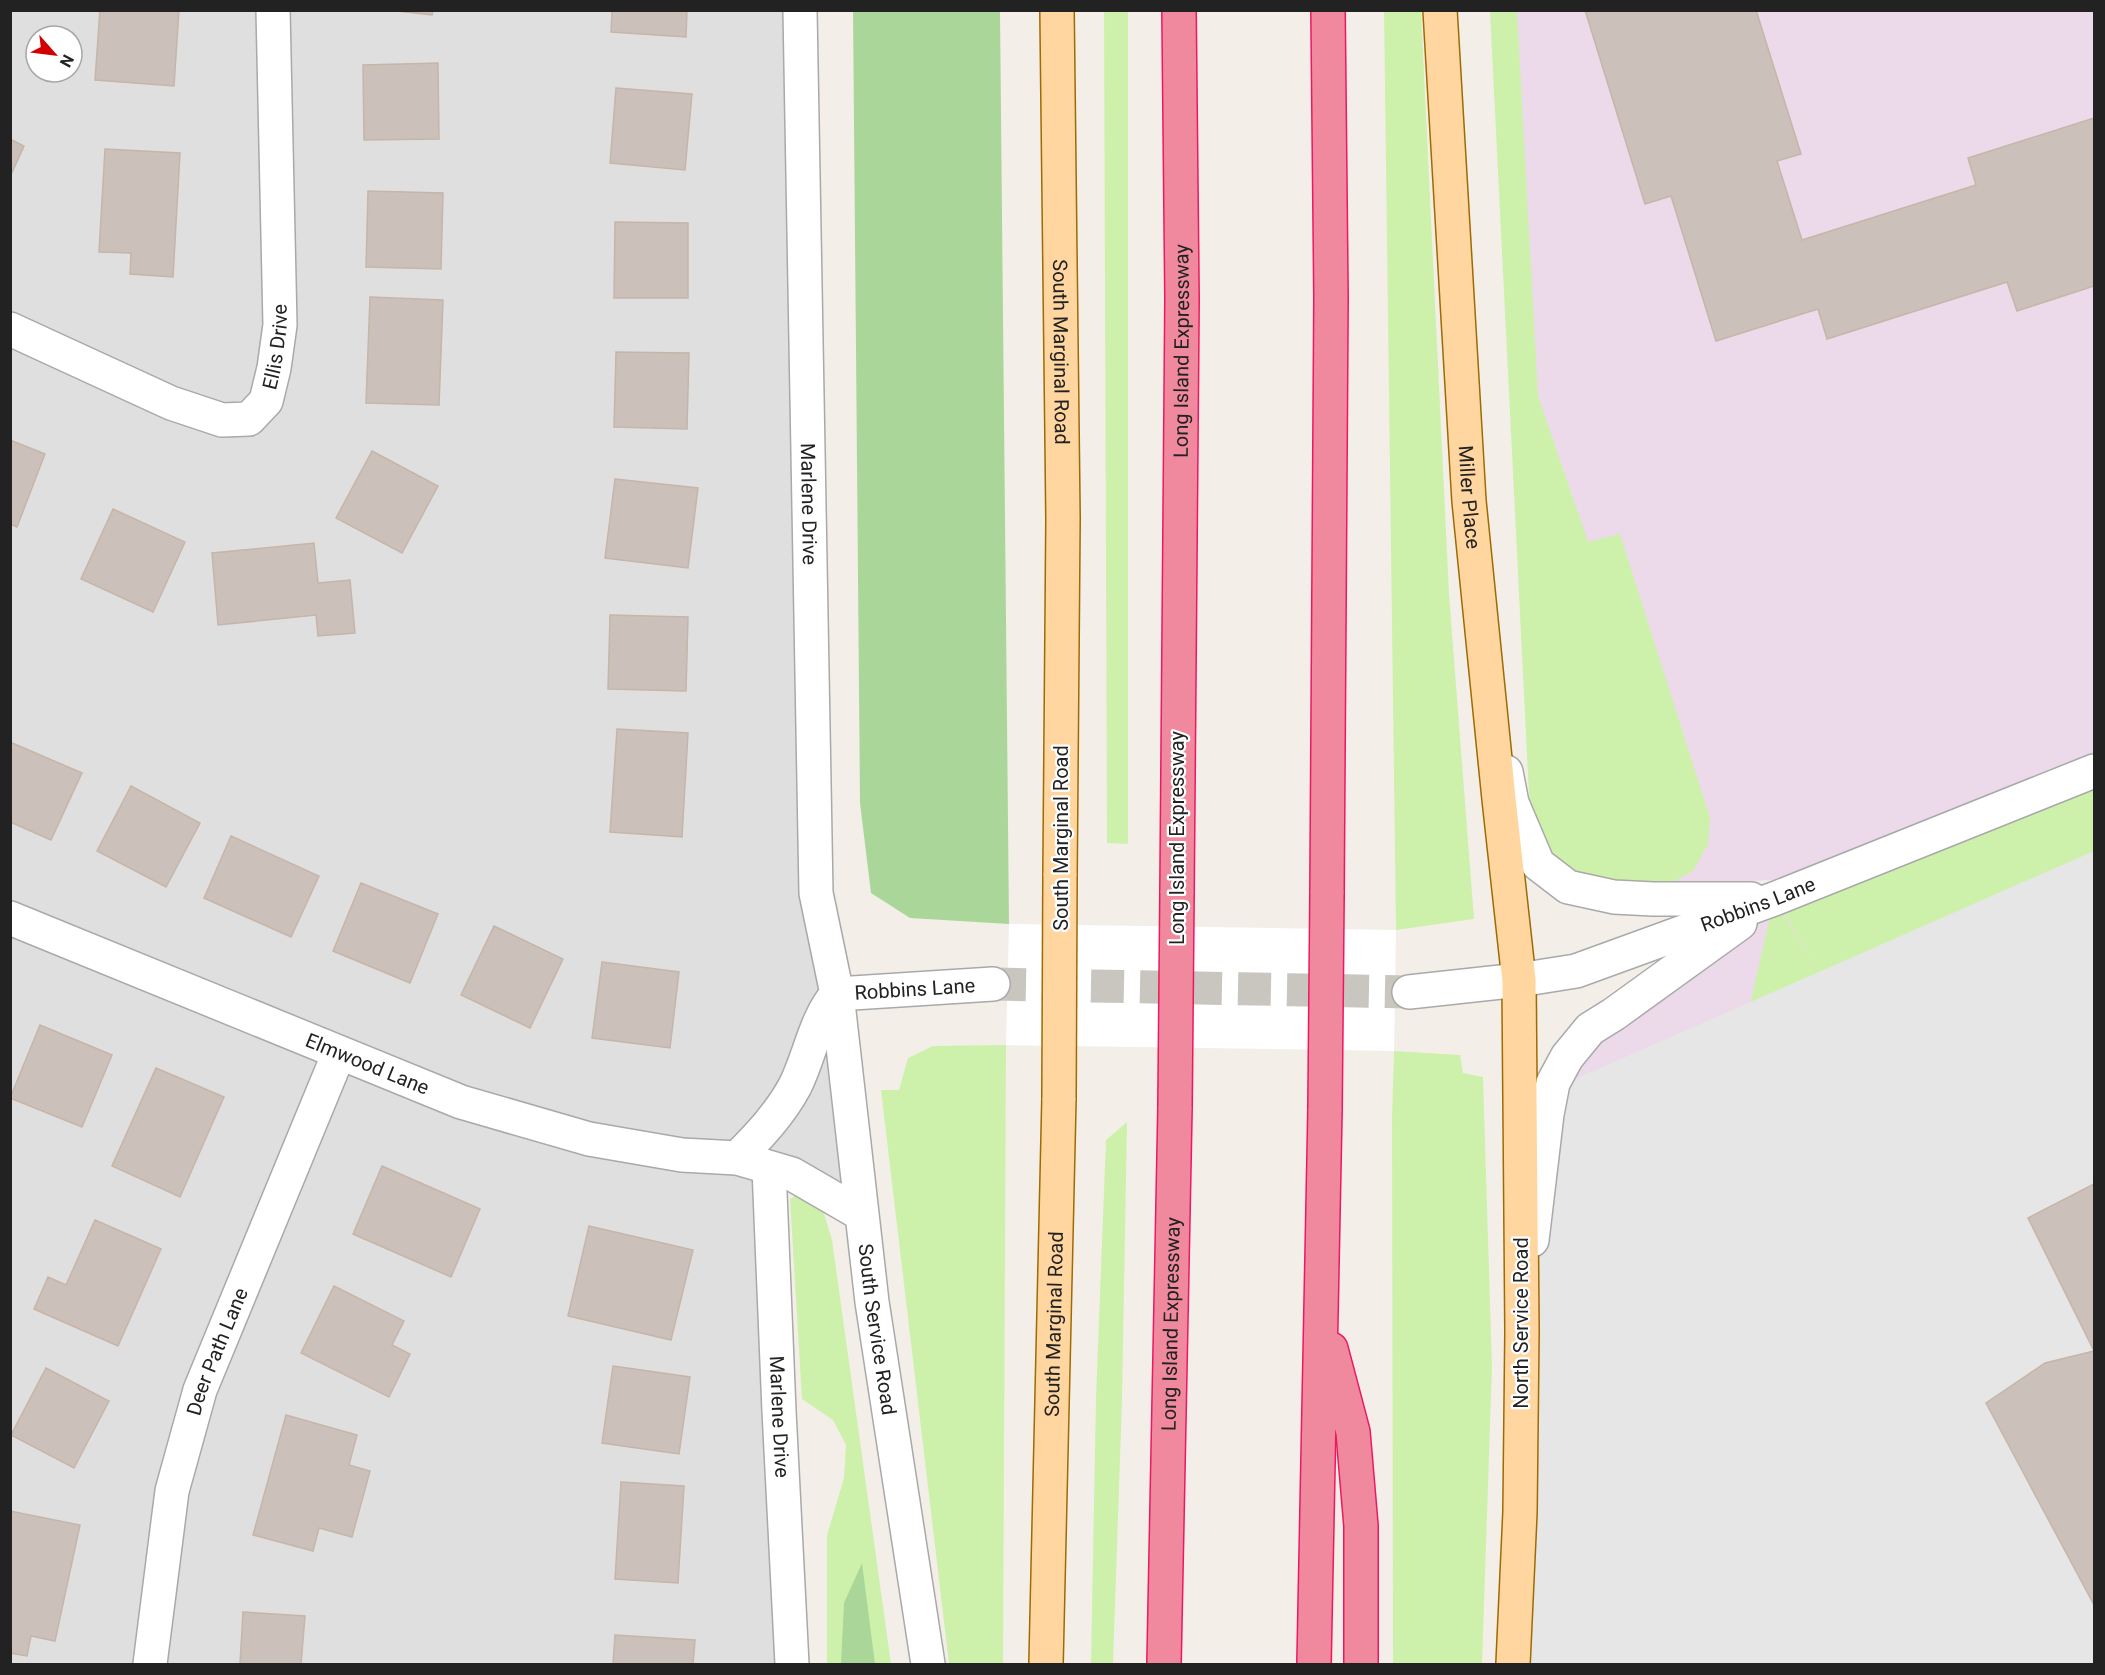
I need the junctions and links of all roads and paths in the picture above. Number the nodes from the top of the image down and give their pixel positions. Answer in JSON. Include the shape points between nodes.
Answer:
{"nodes":[{"id":1,"x":273,"y":10,"type":"edge"},
{"id":2,"x":800,"y":10,"type":"edge"},
{"id":3,"x":1057,"y":10,"type":"edge"},
{"id":4,"x":1179,"y":10,"type":"edge"},
{"id":5,"x":1328,"y":10,"type":"edge"},
{"id":6,"x":1440,"y":10,"type":"edge"},
{"id":7,"x":10,"y":330,"type":"edge"},
{"id":8,"x":1484,"y":648,"type":"junction"},
{"id":9,"x":2094,"y":771,"type":"edge"},
{"id":10,"x":1774,"y":899,"type":"junction"},
{"id":11,"x":10,"y":918,"type":"edge"},
{"id":12,"x":1519,"y":981,"type":"junction"},
{"id":13,"x":993,"y":984,"type":"tunnel mouth"},
{"id":14,"x":1409,"y":992,"type":"tunnel mouth"},
{"id":15,"x":837,"y":994,"type":"junction"},
{"id":16,"x":339,"y":1053,"type":"junction"},
{"id":17,"x":737,"y":1158,"type":"junction"},
{"id":18,"x":769,"y":1168,"type":"junction"},
{"id":19,"x":861,"y":1214,"type":"junction"},
{"id":20,"x":1321,"y":1311,"type":"junction"},
{"id":21,"x":1522,"y":1331,"type":"junction"},
{"id":22,"x":150,"y":1665,"type":"edge"},
{"id":23,"x":792,"y":1665,"type":"edge"},
{"id":24,"x":928,"y":1665,"type":"edge"},
{"id":25,"x":1046,"y":1665,"type":"edge"},
{"id":26,"x":1164,"y":1665,"type":"edge"},
{"id":27,"x":1314,"y":1665,"type":"edge"},
{"id":28,"x":1361,"y":1665,"type":"edge"},
{"id":29,"x":1512,"y":1665,"type":"edge"}],
"edges":[{"from":1,"to":7,"type":"street","name":"Ellis Drive","via":[[280,325],[266,402],[249,419],[222,420],[171,403]]},
{"from":2,"to":15,"type":"street","name":"Marlene Drive","via":[[816,893]]},
{"from":3,"to":25,"type":"main road","name":"South Marginal Road","bridge":true,"via":[[1063,519],[1059,1098]]},
{"from":4,"to":26,"type":"highway","name":"Long Island Expressway","bridge":true,"via":[[1182,299],[1177,893]]},
{"from":5,"to":20,"type":"highway","bridge":true,"via":[[1331,298]]},
{"from":6,"to":8,"type":"main road","name":"Miller Place","via":[[1469,501]]},
{"from":8,"to":10,"type":"street","via":[[1512,803],[1538,864],[1568,888],[1614,897]]},
{"from":8,"to":12,"type":"main road","name":"Miller Place"},
{"from":9,"to":10,"type":"street","name":"Robbins Lane"},
{"from":10,"to":12,"type":"street","name":"Robbins Lane","via":[[1576,971]]},
{"from":10,"to":21,"type":"street","via":[[1590,1029],[1567,1057],[1553,1083],[1547,1114]]},
{"from":11,"to":16,"type":"street","name":"Elmwood Lane"},
{"from":12,"to":14,"type":"street","name":"Robbins Lane"},
{"from":12,"to":21,"type":"main road","name":"North Service Road"},
{"from":13,"to":15,"type":"street","name":"Robbins Lane"},
{"from":15,"to":17,"type":"street","via":[[826,1006],[794,1087],[769,1126]]},
{"from":15,"to":19,"type":"street","name":"South Service Road"},
{"from":16,"to":17,"type":"street","name":"Elmwood Lane","via":[[461,1102],[590,1139],[682,1155]]},
{"from":16,"to":22,"type":"street","name":"Deer Path Lane","via":[[200,1390],[172,1491]]},
{"from":17,"to":18,"type":"street","name":"Elmwood Lane"},
{"from":18,"to":19,"type":"street","name":"Elmwood Lane","via":[[792,1174]]},
{"from":18,"to":23,"type":"street","name":"Marlene Drive"},
{"from":19,"to":24,"type":"street","name":"South Service Road"},
{"from":20,"to":27,"type":"highway"},
{"from":20,"to":28,"type":"highway","via":[[1353,1432],[1361,1526]]},
{"from":21,"to":29,"type":"main road","name":"North Service Road","via":[[1520,1512]]}]}
